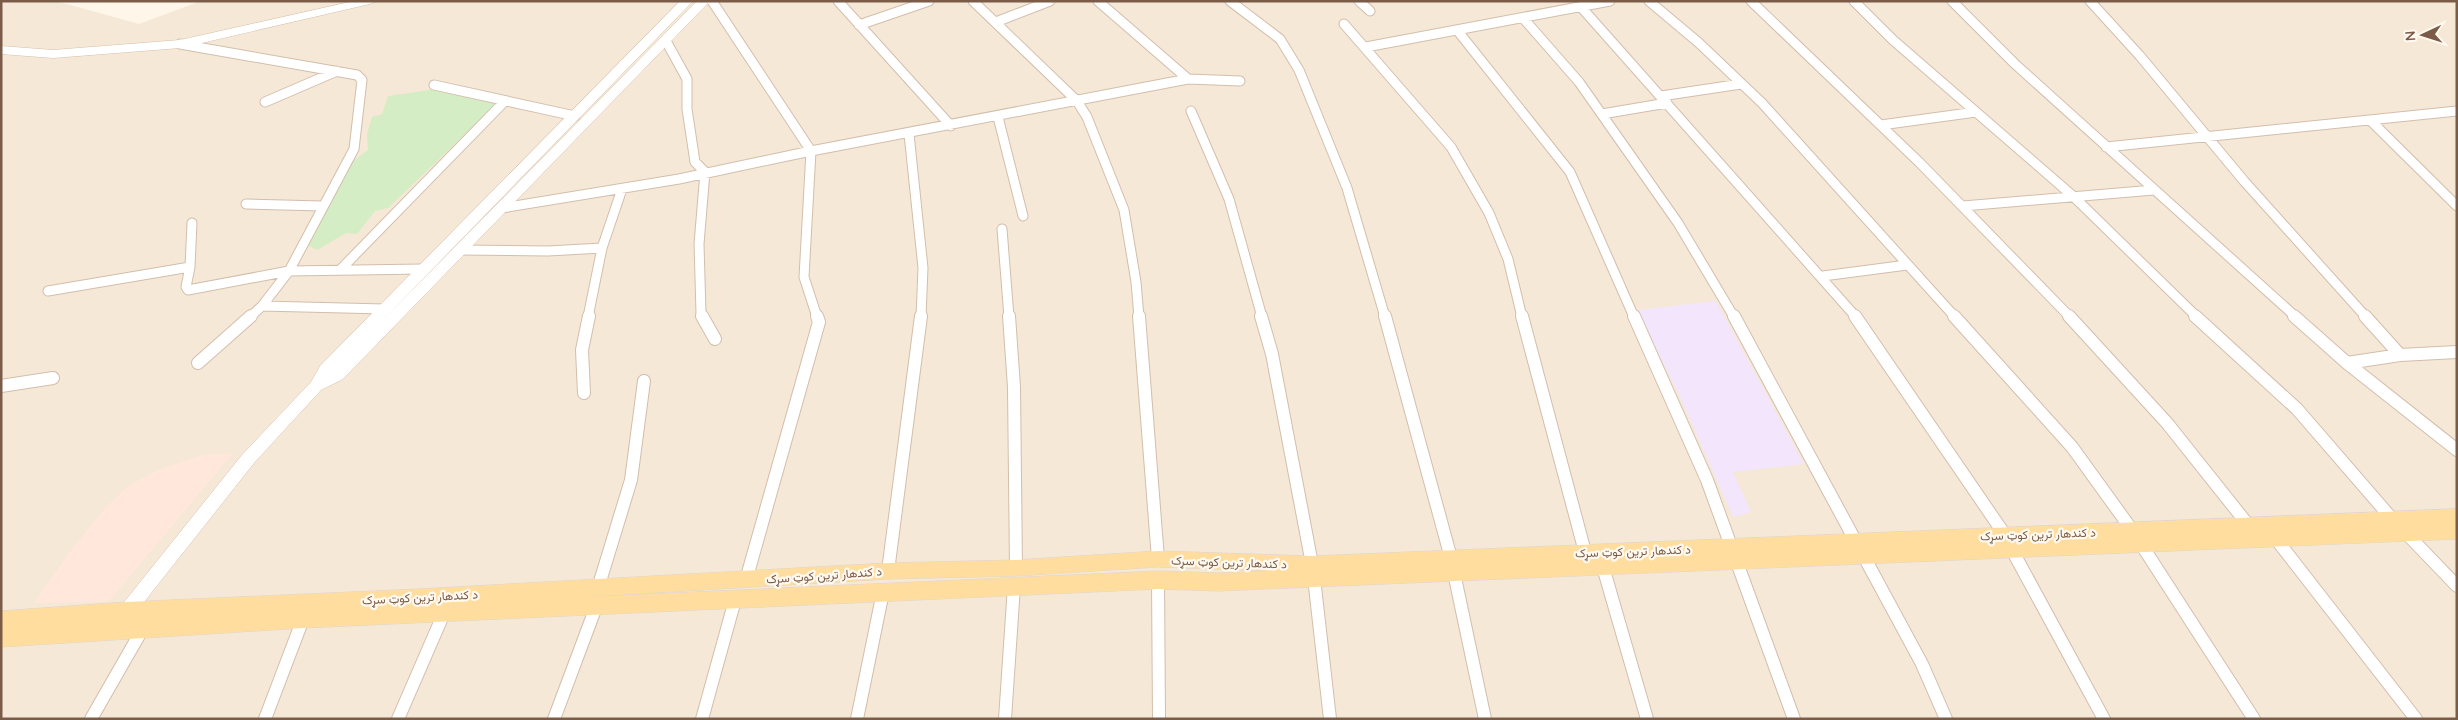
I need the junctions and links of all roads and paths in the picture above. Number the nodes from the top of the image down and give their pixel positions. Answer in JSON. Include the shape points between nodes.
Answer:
{"nodes":[{"id":1,"x":370,"y":1,"type":"edge"},
{"id":2,"x":687,"y":1,"type":"edge"},
{"id":3,"x":704,"y":1,"type":"edge"},
{"id":4,"x":712,"y":1,"type":"edge"},
{"id":5,"x":838,"y":1,"type":"edge"},
{"id":6,"x":928,"y":1,"type":"edge"},
{"id":7,"x":973,"y":1,"type":"edge"},
{"id":8,"x":1050,"y":1,"type":"edge"},
{"id":9,"x":1098,"y":1,"type":"edge"},
{"id":10,"x":1230,"y":1,"type":"edge"},
{"id":11,"x":1359,"y":1,"type":"edge"},
{"id":12,"x":1608,"y":1,"type":"edge"},
{"id":13,"x":1649,"y":1,"type":"edge"},
{"id":14,"x":1752,"y":1,"type":"edge"},
{"id":15,"x":1854,"y":1,"type":"edge"},
{"id":16,"x":1952,"y":1,"type":"edge"},
{"id":17,"x":2090,"y":1,"type":"edge"},
{"id":18,"x":1581,"y":7,"type":"junction"},
{"id":19,"x":1370,"y":10,"type":"dead end"},
{"id":20,"x":1523,"y":18,"type":"junction"},
{"id":21,"x":996,"y":22,"type":"junction"},
{"id":22,"x":1344,"y":24,"type":"dead end"},
{"id":23,"x":859,"y":25,"type":"junction"},
{"id":24,"x":1457,"y":30,"type":"junction"},
{"id":25,"x":666,"y":41,"type":"junction"},
{"id":26,"x":180,"y":44,"type":"junction"},
{"id":27,"x":1366,"y":47,"type":"junction"},
{"id":28,"x":1,"y":50,"type":"edge"},
{"id":29,"x":337,"y":71,"type":"junction"},
{"id":30,"x":1188,"y":79,"type":"junction"},
{"id":31,"x":1240,"y":81,"type":"dead end"},
{"id":32,"x":1741,"y":84,"type":"junction"},
{"id":33,"x":434,"y":85,"type":"dead end"},
{"id":34,"x":1664,"y":99,"type":"junction"},
{"id":35,"x":505,"y":101,"type":"junction"},
{"id":36,"x":1077,"y":101,"type":"junction"},
{"id":37,"x":265,"y":102,"type":"dead end"},
{"id":38,"x":1191,"y":111,"type":"dead end"},
{"id":39,"x":1976,"y":112,"type":"junction"},
{"id":40,"x":2457,"y":112,"type":"edge"},
{"id":41,"x":1602,"y":114,"type":"junction"},
{"id":42,"x":575,"y":116,"type":"junction"},
{"id":43,"x":998,"y":117,"type":"junction"},
{"id":44,"x":2370,"y":120,"type":"junction"},
{"id":45,"x":1882,"y":125,"type":"junction"},
{"id":46,"x":950,"y":126,"type":"junction"},
{"id":47,"x":909,"y":134,"type":"junction"},
{"id":48,"x":2207,"y":136,"type":"junction"},
{"id":49,"x":2106,"y":147,"type":"junction"},
{"id":50,"x":811,"y":151,"type":"junction"},
{"id":51,"x":705,"y":172,"type":"junction"},
{"id":52,"x":622,"y":189,"type":"junction"},
{"id":53,"x":2154,"y":190,"type":"junction"},
{"id":54,"x":2074,"y":198,"type":"junction"},
{"id":55,"x":246,"y":204,"type":"dead end"},
{"id":56,"x":322,"y":206,"type":"junction"},
{"id":57,"x":1963,"y":206,"type":"junction"},
{"id":58,"x":2457,"y":206,"type":"edge"},
{"id":59,"x":502,"y":208,"type":"junction"},
{"id":60,"x":1023,"y":216,"type":"dead end"},
{"id":61,"x":192,"y":223,"type":"dead end"},
{"id":62,"x":1002,"y":229,"type":"dead end"},
{"id":63,"x":602,"y":248,"type":"junction"},
{"id":64,"x":461,"y":250,"type":"junction"},
{"id":65,"x":1907,"y":265,"type":"junction"},
{"id":66,"x":190,"y":267,"type":"junction"},
{"id":67,"x":423,"y":269,"type":"junction"},
{"id":68,"x":289,"y":270,"type":"junction"},
{"id":69,"x":340,"y":270,"type":"junction"},
{"id":70,"x":1823,"y":276,"type":"junction"},
{"id":71,"x":48,"y":291,"type":"dead end"},
{"id":72,"x":262,"y":306,"type":"junction"},
{"id":73,"x":384,"y":309,"type":"junction"},
{"id":74,"x":715,"y":339,"type":"dead end"},
{"id":75,"x":2457,"y":352,"type":"edge"},
{"id":76,"x":2400,"y":354,"type":"junction"},
{"id":77,"x":2347,"y":363,"type":"junction"},
{"id":78,"x":198,"y":364,"type":"dead end"},
{"id":79,"x":53,"y":378,"type":"dead end"},
{"id":80,"x":644,"y":381,"type":"dead end"},
{"id":81,"x":1,"y":386,"type":"edge"},
{"id":82,"x":316,"y":386,"type":"junction"},
{"id":83,"x":584,"y":392,"type":"dead end"},
{"id":84,"x":2457,"y":450,"type":"edge"},
{"id":85,"x":2457,"y":517,"type":"edge"},
{"id":86,"x":2249,"y":526,"type":"junction"},
{"id":87,"x":2400,"y":527,"type":"junction"},
{"id":88,"x":2457,"y":531,"type":"edge"},
{"id":89,"x":2215,"y":534,"type":"junction"},
{"id":90,"x":2136,"y":537,"type":"junction"},
{"id":91,"x":2276,"y":539,"type":"junction"},
{"id":92,"x":2009,"y":542,"type":"junction"},
{"id":93,"x":1859,"y":549,"type":"junction"},
{"id":94,"x":1585,"y":552,"type":"junction"},
{"id":95,"x":1736,"y":554,"type":"junction"},
{"id":96,"x":1158,"y":559,"type":"junction"},
{"id":97,"x":1452,"y":565,"type":"junction"},
{"id":98,"x":1603,"y":566,"type":"junction"},
{"id":99,"x":888,"y":571,"type":"junction"},
{"id":100,"x":1313,"y":571,"type":"junction"},
{"id":101,"x":1015,"y":577,"type":"junction"},
{"id":102,"x":746,"y":580,"type":"junction"},
{"id":103,"x":1158,"y":580,"type":"junction"},
{"id":104,"x":2457,"y":586,"type":"edge"},
{"id":105,"x":883,"y":592,"type":"junction"},
{"id":106,"x":597,"y":597,"type":"junction"},
{"id":107,"x":735,"y":600,"type":"junction"},
{"id":108,"x":416,"y":606,"type":"junction"},
{"id":109,"x":126,"y":611,"type":"junction"},
{"id":110,"x":444,"y":613,"type":"junction"},
{"id":111,"x":303,"y":619,"type":"junction"},
{"id":112,"x":1,"y":620,"type":"edge"},
{"id":113,"x":142,"y":630,"type":"junction"},
{"id":114,"x":113,"y":631,"type":"junction"},
{"id":115,"x":1,"y":638,"type":"edge"},
{"id":116,"x":91,"y":719,"type":"edge"},
{"id":117,"x":265,"y":719,"type":"edge"},
{"id":118,"x":398,"y":719,"type":"edge"},
{"id":119,"x":554,"y":719,"type":"edge"},
{"id":120,"x":702,"y":719,"type":"edge"},
{"id":121,"x":857,"y":719,"type":"edge"},
{"id":122,"x":1005,"y":719,"type":"edge"},
{"id":123,"x":1159,"y":719,"type":"edge"},
{"id":124,"x":1330,"y":719,"type":"edge"},
{"id":125,"x":1485,"y":719,"type":"edge"},
{"id":126,"x":1647,"y":719,"type":"edge"},
{"id":127,"x":1794,"y":719,"type":"edge"},
{"id":128,"x":1946,"y":719,"type":"edge"},
{"id":129,"x":2104,"y":719,"type":"edge"},
{"id":130,"x":2254,"y":719,"type":"edge"},
{"id":131,"x":2416,"y":719,"type":"edge"}],
"edges":[{"from":1,"to":26,"type":"main road"},
{"from":2,"to":42,"type":"main road"},
{"from":3,"to":25,"type":"main road"},
{"from":4,"to":50,"type":"street"},
{"from":5,"to":23,"type":"street"},
{"from":6,"to":23,"type":"street"},
{"from":7,"to":21,"type":"street"},
{"from":8,"to":21,"type":"street"},
{"from":9,"to":30,"type":"street"},
{"from":10,"to":97,"type":"street","via":[[1280,39],[1300,70],[1347,188],[1392,340]]},
{"from":11,"to":19,"type":"street"},
{"from":12,"to":18,"type":"street"},
{"from":13,"to":32,"type":"street"},
{"from":14,"to":45,"type":"street"},
{"from":15,"to":39,"type":"street","via":[[1893,40]]},
{"from":16,"to":49,"type":"street"},
{"from":17,"to":48,"type":"street"},
{"from":18,"to":20,"type":"street"},
{"from":18,"to":34,"type":"street"},
{"from":20,"to":24,"type":"street"},
{"from":20,"to":41,"type":"street","via":[[1579,82]]},
{"from":21,"to":36,"type":"street"},
{"from":22,"to":27,"type":"street"},
{"from":23,"to":46,"type":"street"},
{"from":24,"to":27,"type":"street"},
{"from":24,"to":95,"type":"street","via":[[1570,172],[1707,480]]},
{"from":25,"to":51,"type":"street","via":[[687,79],[687,110],[695,162]]},
{"from":25,"to":59,"type":"main road"},
{"from":26,"to":28,"type":"main road","via":[[54,54]]},
{"from":26,"to":29,"type":"street"},
{"from":27,"to":94,"type":"street","via":[[1451,147],[1489,213],[1508,259]]},
{"from":29,"to":37,"type":"street"},
{"from":29,"to":56,"type":"street","via":[[357,75],[362,80],[359,119],[354,149]]},
{"from":30,"to":31,"type":"street"},
{"from":30,"to":36,"type":"street"},
{"from":32,"to":34,"type":"street"},
{"from":32,"to":65,"type":"street","via":[[1762,103]]},
{"from":33,"to":35,"type":"street"},
{"from":34,"to":41,"type":"street"},
{"from":34,"to":70,"type":"street"},
{"from":35,"to":42,"type":"street"},
{"from":35,"to":69,"type":"street"},
{"from":36,"to":43,"type":"street"},
{"from":36,"to":96,"type":"street","via":[[1087,117],[1124,210],[1136,282]]},
{"from":38,"to":100,"type":"street","via":[[1229,199],[1272,354]]},
{"from":39,"to":45,"type":"street"},
{"from":39,"to":54,"type":"street"},
{"from":40,"to":44,"type":"street"},
{"from":41,"to":93,"type":"street","via":[[1716,283]]},
{"from":42,"to":67,"type":"main road"},
{"from":43,"to":46,"type":"street"},
{"from":43,"to":60,"type":"street"},
{"from":44,"to":48,"type":"street"},
{"from":44,"to":58,"type":"street"},
{"from":45,"to":57,"type":"street"},
{"from":46,"to":47,"type":"street"},
{"from":47,"to":50,"type":"street"},
{"from":47,"to":99,"type":"street","via":[[923,268],[920,327]]},
{"from":48,"to":49,"type":"street"},
{"from":48,"to":76,"type":"street"},
{"from":49,"to":53,"type":"street"},
{"from":50,"to":51,"type":"street"},
{"from":50,"to":102,"type":"street","via":[[804,276],[819,322]]},
{"from":51,"to":52,"type":"street"},
{"from":51,"to":74,"type":"street","via":[[699,244],[701,313]]},
{"from":52,"to":59,"type":"street"},
{"from":52,"to":63,"type":"street"},
{"from":53,"to":54,"type":"street"},
{"from":53,"to":77,"type":"street"},
{"from":54,"to":57,"type":"street"},
{"from":54,"to":87,"type":"street","via":[[2186,308],[2297,409]]},
{"from":55,"to":56,"type":"street"},
{"from":56,"to":68,"type":"street"},
{"from":57,"to":86,"type":"street","via":[[2106,356],[2203,464]]},
{"from":59,"to":64,"type":"main road"},
{"from":61,"to":66,"type":"street"},
{"from":62,"to":101,"type":"street","via":[[1014,387]]},
{"from":63,"to":64,"type":"street"},
{"from":63,"to":83,"type":"street","via":[[582,350]]},
{"from":64,"to":82,"type":"main road","via":[[338,374]]},
{"from":65,"to":70,"type":"street"},
{"from":65,"to":90,"type":"street","via":[[2072,447]]},
{"from":66,"to":68,"type":"street","via":[[188,290]]},
{"from":66,"to":71,"type":"street"},
{"from":67,"to":69,"type":"street"},
{"from":67,"to":73,"type":"main road"},
{"from":68,"to":69,"type":"street"},
{"from":68,"to":72,"type":"street"},
{"from":70,"to":92,"type":"street","via":[[1849,306]]},
{"from":72,"to":73,"type":"street"},
{"from":72,"to":78,"type":"street"},
{"from":73,"to":82,"type":"main road","via":[[325,370]]},
{"from":75,"to":76,"type":"street"},
{"from":76,"to":77,"type":"street"},
{"from":77,"to":84,"type":"street"},
{"from":79,"to":81,"type":"street"},
{"from":80,"to":106,"type":"street","via":[[632,480]]},
{"from":82,"to":109,"type":"main road","via":[[248,459]]},
{"from":85,"to":87,"type":"main road","name":"د کندهار ترين کوټ سړک"},
{"from":86,"to":87,"type":"main road","name":"د کندهار ترين کوټ سړک"},
{"from":86,"to":89,"type":"main road","name":"د کندهار ترين کوټ سړک"},
{"from":87,"to":88,"type":"main road","name":"د کندهار ترين کوټ سړک"},
{"from":87,"to":91,"type":"main road","name":"د کندهار ترين کوټ سړک"},
{"from":87,"to":104,"type":"street"},
{"from":89,"to":90,"type":"main road","name":"د کندهار ترين کوټ سړک"},
{"from":89,"to":91,"type":"main road","name":"د کندهار ترين کوټ سړک"},
{"from":90,"to":92,"type":"main road","name":"د کندهار ترين کوټ سړک"},
{"from":90,"to":130,"type":"street"},
{"from":91,"to":131,"type":"street"},
{"from":92,"to":93,"type":"main road","name":"د کندهار ترين کوټ سړک"},
{"from":92,"to":129,"type":"street"},
{"from":93,"to":95,"type":"main road","name":"د کندهار ترين کوټ سړک"},
{"from":93,"to":128,"type":"street","via":[[1922,664]]},
{"from":94,"to":95,"type":"main road","name":"د کندهار ترين کوټ سړک"},
{"from":94,"to":97,"type":"main road","name":"د کندهار ترين کوټ سړک"},
{"from":95,"to":98,"type":"main road","name":"د کندهار ترين کوټ سړک"},
{"from":95,"to":127,"type":"street"},
{"from":96,"to":100,"type":"main road","name":"د کندهار ترين کوټ سړک"},
{"from":96,"to":101,"type":"main road","name":"د کندهار ترين کوټ سړک"},
{"from":96,"to":103,"type":"main road"},
{"from":97,"to":98,"type":"main road","name":"د کندهار ترين کوټ سړک"},
{"from":97,"to":100,"type":"main road","name":"د کندهار ترين کوټ سړک"},
{"from":97,"to":125,"type":"street"},
{"from":98,"to":126,"type":"street"},
{"from":99,"to":101,"type":"main road","name":"د کندهار ترين کوټ سړک"},
{"from":99,"to":102,"type":"main road","name":"د کندهار ترين کوټ سړک"},
{"from":100,"to":103,"type":"main road","name":"د کندهار ترين کوټ سړک","via":[[1218,582]]},
{"from":100,"to":124,"type":"street"},
{"from":101,"to":103,"type":"main road","name":"د کندهار ترين کوټ سړک"},
{"from":101,"to":105,"type":"main road","name":"د کندهار ترين کوټ سړک"},
{"from":101,"to":122,"type":"street"},
{"from":102,"to":106,"type":"main road","name":"د کندهار ترين کوټ سړک"},
{"from":103,"to":123,"type":"street"},
{"from":105,"to":107,"type":"main road","name":"د کندهار ترين کوټ سړک"},
{"from":105,"to":121,"type":"street"},
{"from":106,"to":107,"type":"main road","name":"د کندهار ترين کوټ سړک"},
{"from":106,"to":108,"type":"main road","name":"د کندهار ترين کوټ سړک"},
{"from":106,"to":110,"type":"main road","name":"د کندهار ترين کوټ سړک"},
{"from":106,"to":119,"type":"street"},
{"from":107,"to":120,"type":"street"},
{"from":108,"to":109,"type":"main road","name":"د کندهار ترين کوټ سړک"},
{"from":108,"to":110,"type":"main road","name":"د کندهار ترين کوټ سړک"},
{"from":108,"to":111,"type":"main road","name":"د کندهار ترين کوټ سړک"},
{"from":109,"to":112,"type":"main road","name":"د کندهار ترين کوټ سړک"},
{"from":109,"to":114,"type":"main road"},
{"from":110,"to":118,"type":"street"},
{"from":111,"to":113,"type":"main road","name":"د کندهار ترين کوټ سړک"},
{"from":111,"to":117,"type":"street"},
{"from":113,"to":114,"type":"main road","name":"د کندهار ترين کوټ سړک"},
{"from":113,"to":116,"type":"street"},
{"from":114,"to":115,"type":"main road","name":"د کندهار ترين کوټ سړک"}]}
